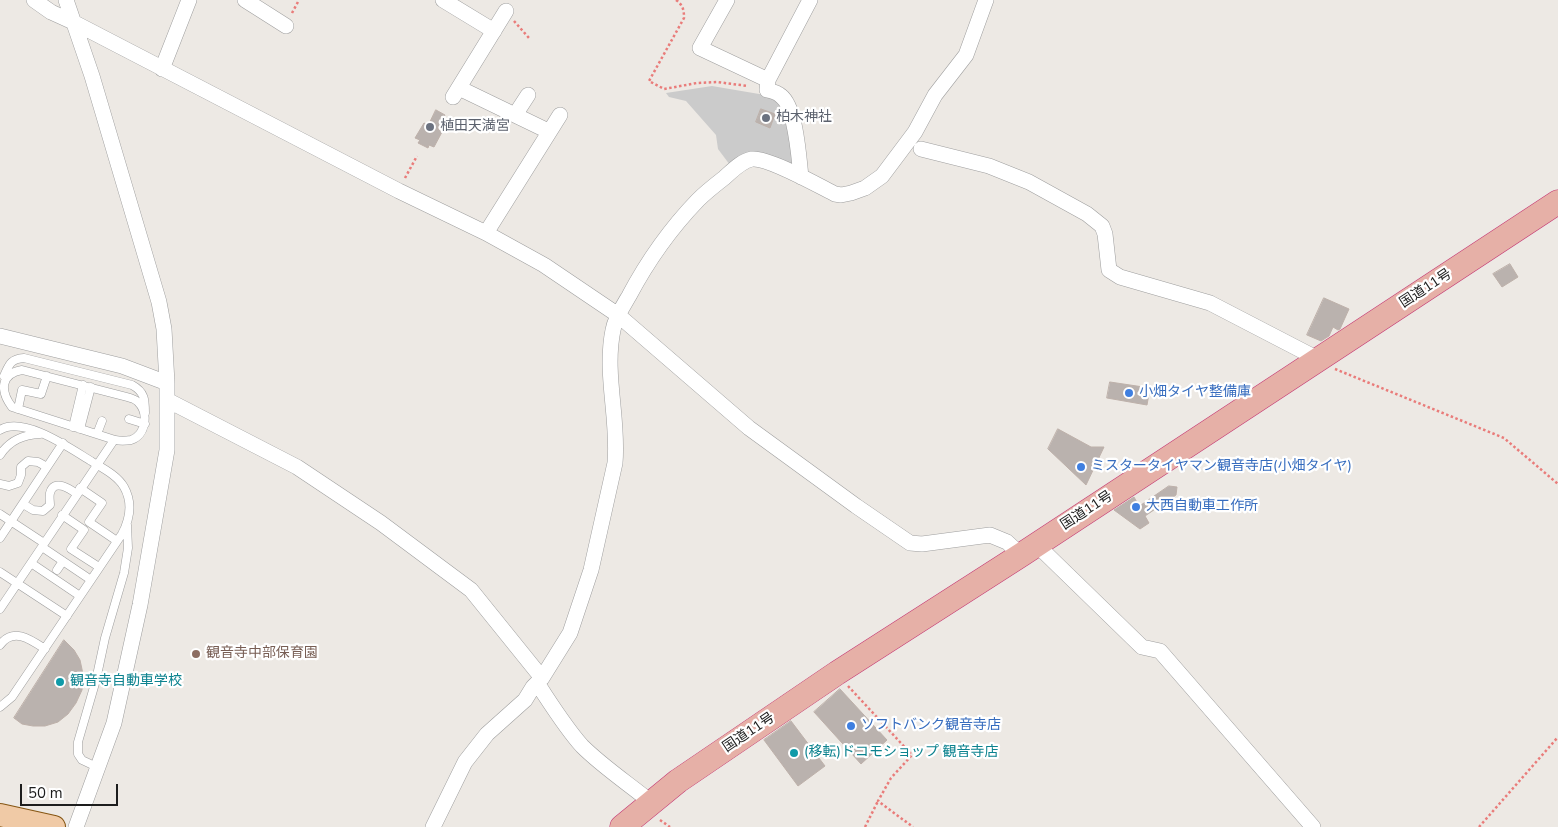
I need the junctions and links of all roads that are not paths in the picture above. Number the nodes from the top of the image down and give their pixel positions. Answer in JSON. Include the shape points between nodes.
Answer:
{"nodes":[{"id":1,"x":34,"y":0,"type":"edge"},
{"id":2,"x":66,"y":0,"type":"edge"},
{"id":3,"x":189,"y":0,"type":"edge"},
{"id":4,"x":245,"y":0,"type":"edge"},
{"id":5,"x":727,"y":0,"type":"edge"},
{"id":6,"x":810,"y":0,"type":"edge"},
{"id":7,"x":986,"y":0,"type":"edge"},
{"id":8,"x":441,"y":4,"type":"edge"},
{"id":9,"x":506,"y":11,"type":"dead end"},
{"id":10,"x":73,"y":22,"type":"junction"},
{"id":11,"x":286,"y":26,"type":"dead end"},
{"id":12,"x":494,"y":31,"type":"junction"},
{"id":13,"x":162,"y":69,"type":"junction"},
{"id":14,"x":767,"y":85,"type":"junction"},
{"id":15,"x":528,"y":95,"type":"dead end"},
{"id":16,"x":516,"y":115,"type":"junction"},
{"id":17,"x":560,"y":115,"type":"dead end"},
{"id":18,"x":548,"y":131,"type":"junction"},
{"id":19,"x":921,"y":149,"type":"dead end"},
{"id":20,"x":801,"y":177,"type":"junction"},
{"id":21,"x":1558,"y":202,"type":"edge"},
{"id":22,"x":486,"y":233,"type":"junction"},
{"id":23,"x":618,"y":315,"type":"junction"},
{"id":24,"x":0,"y":336,"type":"edge"},
{"id":25,"x":1318,"y":359,"type":"junction"},
{"id":26,"x":47,"y":376,"type":"junction"},
{"id":27,"x":167,"y":383,"type":"junction"},
{"id":28,"x":87,"y":386,"type":"junction"},
{"id":29,"x":1,"y":387,"type":"edge"},
{"id":30,"x":0,"y":397,"type":"edge"},
{"id":31,"x":168,"y":400,"type":"junction"},
{"id":32,"x":18,"y":409,"type":"junction"},
{"id":33,"x":129,"y":419,"type":"dead end"},
{"id":34,"x":102,"y":420,"type":"dead end"},
{"id":35,"x":145,"y":423,"type":"junction"},
{"id":36,"x":76,"y":428,"type":"junction"},
{"id":37,"x":0,"y":430,"type":"edge"},
{"id":38,"x":97,"y":434,"type":"junction"},
{"id":39,"x":54,"y":438,"type":"junction"},
{"id":40,"x":114,"y":440,"type":"junction"},
{"id":41,"x":63,"y":443,"type":"junction"},
{"id":42,"x":0,"y":455,"type":"edge"},
{"id":43,"x":96,"y":464,"type":"junction"},
{"id":44,"x":47,"y":467,"type":"junction"},
{"id":45,"x":0,"y":484,"type":"edge"},
{"id":46,"x":79,"y":491,"type":"junction"},
{"id":47,"x":23,"y":504,"type":"junction"},
{"id":48,"x":0,"y":514,"type":"edge"},
{"id":49,"x":62,"y":515,"type":"junction"},
{"id":50,"x":12,"y":521,"type":"junction"},
{"id":51,"x":127,"y":524,"type":"junction"},
{"id":52,"x":0,"y":538,"type":"edge"},
{"id":53,"x":117,"y":541,"type":"junction"},
{"id":54,"x":43,"y":545,"type":"junction"},
{"id":55,"x":1028,"y":549,"type":"junction"},
{"id":56,"x":63,"y":561,"type":"junction"},
{"id":57,"x":31,"y":563,"type":"junction"},
{"id":58,"x":99,"y":568,"type":"junction"},
{"id":59,"x":57,"y":570,"type":"dead end"},
{"id":60,"x":0,"y":572,"type":"edge"},
{"id":61,"x":52,"y":577,"type":"junction"},
{"id":62,"x":91,"y":580,"type":"junction"},
{"id":63,"x":18,"y":584,"type":"junction"},
{"id":64,"x":46,"y":585,"type":"dead end"},
{"id":65,"x":80,"y":596,"type":"junction"},
{"id":66,"x":1,"y":607,"type":"edge"},
{"id":67,"x":67,"y":616,"type":"junction"},
{"id":68,"x":0,"y":645,"type":"edge"},
{"id":69,"x":45,"y":649,"type":"junction"},
{"id":70,"x":539,"y":681,"type":"junction"},
{"id":71,"x":0,"y":707,"type":"edge"},
{"id":72,"x":98,"y":768,"type":"junction"},
{"id":73,"x":652,"y":803,"type":"junction"},
{"id":74,"x":0,"y":815,"type":"edge"},
{"id":75,"x":54,"y":827,"type":"edge"},
{"id":76,"x":76,"y":827,"type":"edge"},
{"id":77,"x":433,"y":827,"type":"edge"},
{"id":78,"x":622,"y":827,"type":"edge"},
{"id":79,"x":1313,"y":827,"type":"edge"}],
"edges":[{"from":1,"to":10,"type":"street"},
{"from":2,"to":10,"type":"street"},
{"from":3,"to":13,"type":"street"},
{"from":4,"to":11,"type":"street"},
{"from":5,"to":14,"type":"street","via":[[700,48]]},
{"from":6,"to":14,"type":"street"},
{"from":7,"to":20,"type":"street","via":[[966,55],[882,176],[864,188],[841,195]]},
{"from":8,"to":12,"type":"street"},
{"from":9,"to":12,"type":"street"},
{"from":10,"to":13,"type":"street"},
{"from":10,"to":27,"type":"street","via":[[159,302]]},
{"from":12,"to":16,"type":"street","via":[[456,92]]},
{"from":13,"to":22,"type":"street"},
{"from":14,"to":20,"type":"street","via":[[788,105],[797,139]]},
{"from":15,"to":16,"type":"street"},
{"from":16,"to":18,"type":"street"},
{"from":17,"to":18,"type":"street"},
{"from":18,"to":22,"type":"street"},
{"from":19,"to":25,"type":"street","via":[[989,166],[1064,200],[1102,226],[1110,270],[1120,278],[1210,303]]},
{"from":20,"to":23,"type":"street","via":[[754,158],[739,165],[698,200],[674,228],[640,276]]},
{"from":21,"to":25,"type":"highway","name":"国道11号"},
{"from":22,"to":23,"type":"street","via":[[544,265]]},
{"from":23,"to":55,"type":"street","via":[[749,428],[910,543],[990,535]]},
{"from":23,"to":70,"type":"street","via":[[610,347],[615,463],[591,570],[570,633]]},
{"from":24,"to":27,"type":"street","via":[[122,366]]},
{"from":25,"to":55,"type":"highway","name":"国道11号"},
{"from":26,"to":28,"type":"lane"},
{"from":26,"to":29,"type":"lane","via":[[22,370],[8,374]]},
{"from":26,"to":32,"type":"lane","via":[[41,394],[22,390]]},
{"from":27,"to":31,"type":"street"},
{"from":28,"to":35,"type":"lane","via":[[138,402],[144,412]]},
{"from":28,"to":36,"type":"lane"},
{"from":29,"to":30,"type":"lane"},
{"from":29,"to":32,"type":"lane","via":[[4,400]]},
{"from":29,"to":35,"type":"lane","via":[[9,364],[16,358],[24,358],[132,385],[145,396]]},
{"from":31,"to":70,"type":"street","via":[[297,467],[382,523],[471,590]]},
{"from":31,"to":72,"type":"street","via":[[167,450],[140,605],[114,723]]},
{"from":32,"to":36,"type":"lane"},
{"from":33,"to":35,"type":"lane"},
{"from":34,"to":38,"type":"lane"},
{"from":35,"to":40,"type":"lane","via":[[133,439]]},
{"from":36,"to":38,"type":"lane"},
{"from":37,"to":39,"type":"lane","via":[[19,426]]},
{"from":38,"to":40,"type":"lane"},
{"from":39,"to":41,"type":"lane"},
{"from":39,"to":42,"type":"lane","via":[[39,434],[20,437]]},
{"from":40,"to":43,"type":"lane"},
{"from":41,"to":43,"type":"lane"},
{"from":41,"to":44,"type":"lane"},
{"from":43,"to":46,"type":"lane"},
{"from":43,"to":51,"type":"lane","via":[[124,486],[129,498]]},
{"from":44,"to":45,"type":"lane","via":[[28,461],[21,467],[18,483],[10,486]]},
{"from":44,"to":47,"type":"lane"},
{"from":46,"to":47,"type":"lane","via":[[58,486],[52,490],[50,505],[43,511]]},
{"from":46,"to":49,"type":"lane"},
{"from":46,"to":53,"type":"lane","via":[[102,503],[89,522]]},
{"from":47,"to":50,"type":"lane"},
{"from":48,"to":50,"type":"lane"},
{"from":49,"to":54,"type":"lane"},
{"from":49,"to":58,"type":"lane","via":[[84,530],[71,549]]},
{"from":50,"to":52,"type":"lane"},
{"from":50,"to":54,"type":"lane"},
{"from":51,"to":53,"type":"lane"},
{"from":51,"to":72,"type":"lane","via":[[124,573],[78,742],[78,754],[82,760]]},
{"from":53,"to":58,"type":"lane"},
{"from":54,"to":56,"type":"lane"},
{"from":54,"to":57,"type":"lane"},
{"from":55,"to":73,"type":"highway","name":"国道11号","via":[[709,759]]},
{"from":55,"to":79,"type":"street","via":[[1142,647],[1160,651]]},
{"from":56,"to":59,"type":"lane"},
{"from":56,"to":62,"type":"lane"},
{"from":57,"to":61,"type":"lane"},
{"from":57,"to":63,"type":"lane"},
{"from":58,"to":62,"type":"lane"},
{"from":60,"to":63,"type":"lane"},
{"from":61,"to":64,"type":"lane"},
{"from":61,"to":65,"type":"lane"},
{"from":62,"to":65,"type":"lane"},
{"from":63,"to":66,"type":"lane"},
{"from":63,"to":67,"type":"lane"},
{"from":65,"to":67,"type":"lane"},
{"from":67,"to":69,"type":"lane"},
{"from":68,"to":69,"type":"lane","via":[[15,635],[26,637]]},
{"from":69,"to":71,"type":"lane","via":[[12,697]]},
{"from":70,"to":73,"type":"street","via":[[582,746]]},
{"from":70,"to":77,"type":"street","via":[[525,700],[487,734],[465,762]]},
{"from":72,"to":76,"type":"street"},
{"from":73,"to":78,"type":"highway","name":"国道11号"},
{"from":74,"to":75,"type":"main road"}]}
